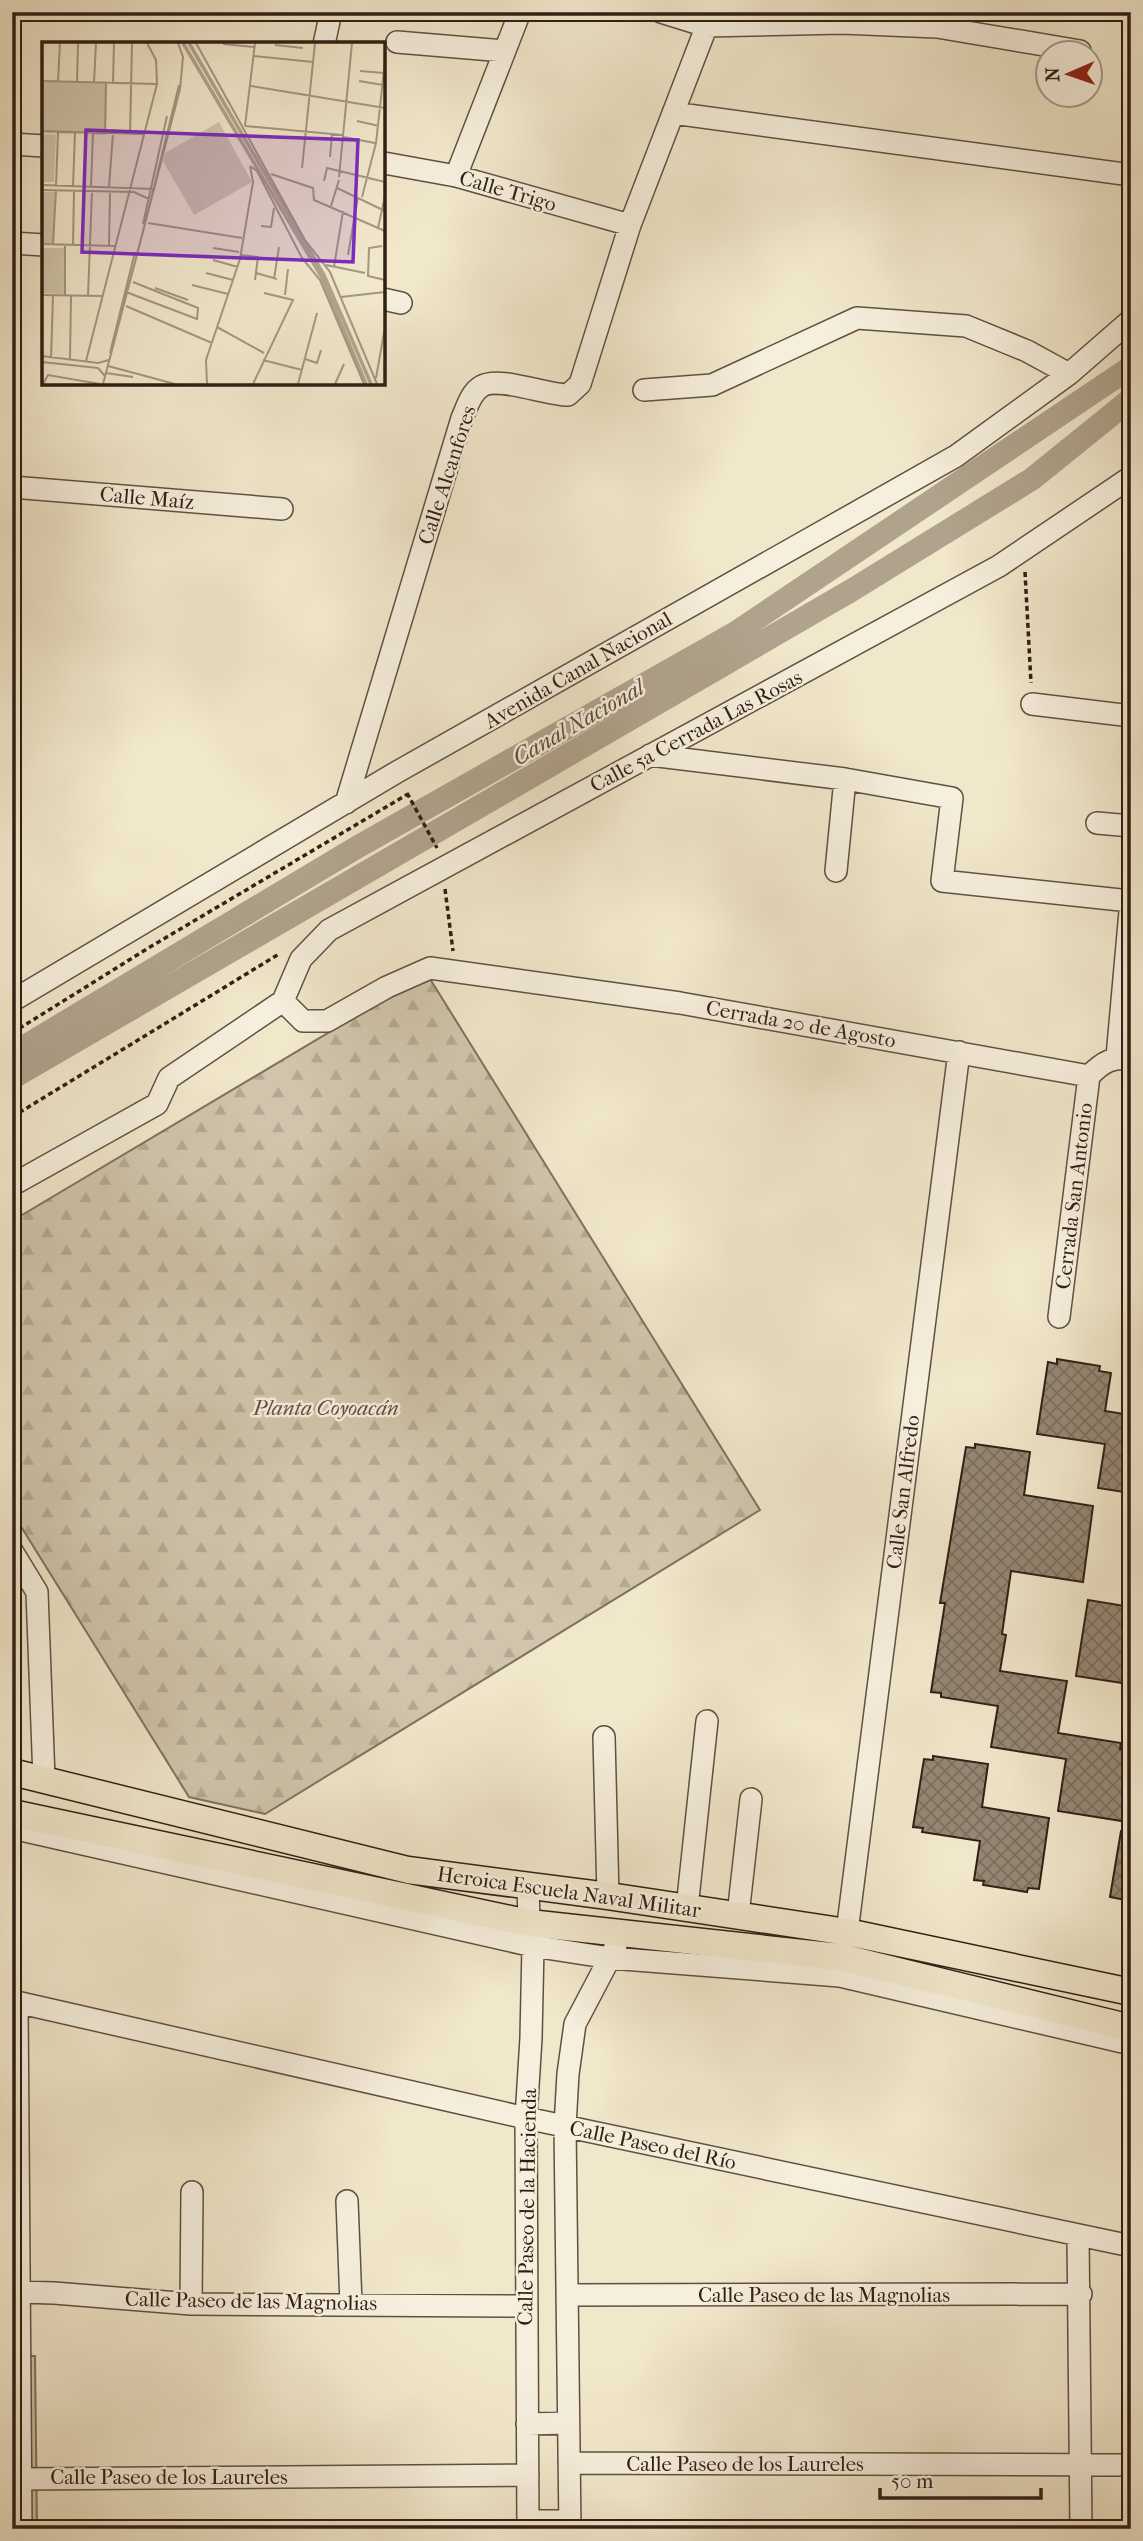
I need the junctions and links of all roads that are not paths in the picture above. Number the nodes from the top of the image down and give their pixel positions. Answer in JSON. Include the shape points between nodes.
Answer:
{"nodes":[{"id":1,"x":331,"y":12,"type":"edge"},
{"id":2,"x":520,"y":12,"type":"edge"},
{"id":3,"x":661,"y":12,"type":"edge"},
{"id":4,"x":709,"y":19,"type":"edge"},
{"id":5,"x":324,"y":42,"type":"edge"},
{"id":6,"x":397,"y":42,"type":"dead end"},
{"id":7,"x":1034,"y":43,"type":"edge"},
{"id":8,"x":504,"y":51,"type":"junction"},
{"id":9,"x":673,"y":113,"type":"junction"},
{"id":10,"x":12,"y":144,"type":"edge"},
{"id":11,"x":42,"y":146,"type":"edge"},
{"id":12,"x":385,"y":163,"type":"edge"},
{"id":13,"x":1131,"y":175,"type":"edge"},
{"id":14,"x":456,"y":176,"type":"junction"},
{"id":15,"x":630,"y":225,"type":"junction"},
{"id":16,"x":12,"y":243,"type":"edge"},
{"id":17,"x":42,"y":245,"type":"edge"},
{"id":18,"x":1131,"y":320,"type":"edge"},
{"id":19,"x":1069,"y":374,"type":"junction"},
{"id":20,"x":644,"y":390,"type":"dead end"},
{"id":21,"x":1131,"y":477,"type":"edge"},
{"id":22,"x":12,"y":487,"type":"edge"},
{"id":23,"x":282,"y":509,"type":"dead end"},
{"id":24,"x":1032,"y":704,"type":"road end"},
{"id":25,"x":1131,"y":716,"type":"edge"},
{"id":26,"x":650,"y":755,"type":"junction"},
{"id":27,"x":845,"y":779,"type":"junction"},
{"id":28,"x":346,"y":803,"type":"junction"},
{"id":29,"x":1097,"y":822,"type":"dead end"},
{"id":30,"x":1131,"y":826,"type":"edge"},
{"id":31,"x":836,"y":871,"type":"dead end"},
{"id":32,"x":1130,"y":900,"type":"edge"},
{"id":33,"x":12,"y":1001,"type":"edge"},
{"id":34,"x":283,"y":1001,"type":"junction"},
{"id":35,"x":958,"y":1052,"type":"junction"},
{"id":36,"x":1124,"y":1058,"type":"edge"},
{"id":37,"x":1089,"y":1076,"type":"junction"},
{"id":38,"x":12,"y":1185,"type":"edge"},
{"id":39,"x":1059,"y":1317,"type":"dead end"},
{"id":40,"x":12,"y":1551,"type":"edge"},
{"id":41,"x":707,"y":1721,"type":"dead end"},
{"id":42,"x":604,"y":1737,"type":"dead end"},
{"id":43,"x":12,"y":1772,"type":"edge"},
{"id":44,"x":44,"y":1779,"type":"junction"},
{"id":45,"x":751,"y":1799,"type":"dead end"},
{"id":46,"x":12,"y":1813,"type":"edge"},
{"id":47,"x":12,"y":1828,"type":"edge"},
{"id":48,"x":528,"y":1886,"type":"junction"},
{"id":49,"x":608,"y":1896,"type":"junction"},
{"id":50,"x":687,"y":1908,"type":"junction"},
{"id":51,"x":738,"y":1915,"type":"junction"},
{"id":52,"x":847,"y":1932,"type":"junction"},
{"id":53,"x":622,"y":1933,"type":"junction"},
{"id":54,"x":531,"y":1935,"type":"junction"},
{"id":55,"x":610,"y":1958,"type":"junction"},
{"id":56,"x":1131,"y":1992,"type":"edge"},
{"id":57,"x":15,"y":2001,"type":"edge"},
{"id":58,"x":1131,"y":2028,"type":"edge"},
{"id":59,"x":1131,"y":2044,"type":"edge"},
{"id":60,"x":526,"y":2118,"type":"junction"},
{"id":61,"x":565,"y":2126,"type":"junction"},
{"id":62,"x":16,"y":2131,"type":"edge"},
{"id":63,"x":192,"y":2192,"type":"dead end"},
{"id":64,"x":347,"y":2201,"type":"dead end"},
{"id":65,"x":1078,"y":2235,"type":"junction"},
{"id":66,"x":1131,"y":2246,"type":"edge"},
{"id":67,"x":19,"y":2292,"type":"junction"},
{"id":68,"x":1080,"y":2294,"type":"junction"},
{"id":69,"x":568,"y":2295,"type":"junction"},
{"id":70,"x":191,"y":2304,"type":"junction"},
{"id":71,"x":351,"y":2304,"type":"junction"},
{"id":72,"x":526,"y":2306,"type":"junction"},
{"id":73,"x":16,"y":2365,"type":"edge"},
{"id":74,"x":568,"y":2423,"type":"junction"},
{"id":75,"x":527,"y":2424,"type":"junction"},
{"id":76,"x":569,"y":2463,"type":"junction"},
{"id":77,"x":1082,"y":2465,"type":"junction"},
{"id":78,"x":1131,"y":2465,"type":"edge"},
{"id":79,"x":527,"y":2474,"type":"junction"},
{"id":80,"x":21,"y":2479,"type":"junction"},
{"id":81,"x":528,"y":2525,"type":"edge"},
{"id":82,"x":570,"y":2525,"type":"edge"},
{"id":83,"x":21,"y":2529,"type":"edge"},
{"id":84,"x":1082,"y":2529,"type":"edge"}],
"edges":[{"from":1,"to":5,"type":"street"},
{"from":2,"to":8,"type":"street"},
{"from":3,"to":4,"type":"street"},
{"from":4,"to":7,"type":"street","via":[[937,27]]},
{"from":4,"to":9,"type":"street","name":"Calle Alcanfores"},
{"from":6,"to":8,"type":"street"},
{"from":8,"to":14,"type":"street"},
{"from":9,"to":13,"type":"street"},
{"from":9,"to":15,"type":"street","name":"Calle Alcanfores"},
{"from":10,"to":11,"type":"street"},
{"from":12,"to":14,"type":"street","name":"Calle Trigo"},
{"from":14,"to":15,"type":"street","name":"Calle Trigo"},
{"from":15,"to":28,"type":"street","name":"Calle Alcanfores","via":[[580,384],[568,395],[553,395],[499,382],[483,385],[471,398]]},
{"from":16,"to":17,"type":"street"},
{"from":18,"to":19,"type":"street","name":"Avenida Canal Nacional"},
{"from":19,"to":20,"type":"street","via":[[966,326],[857,318],[712,385]]},
{"from":19,"to":28,"type":"street","name":"Avenida Canal Nacional","via":[[956,456]]},
{"from":21,"to":26,"type":"street","name":"Calle 5a Cerrada Las Rosas","via":[[999,566]]},
{"from":22,"to":23,"type":"street","name":"Calle Maíz"},
{"from":24,"to":25,"type":"street"},
{"from":26,"to":27,"type":"street"},
{"from":26,"to":34,"type":"street","name":"Calle 5a Cerrada Las Rosas","via":[[440,858],[329,930],[301,959]]},
{"from":27,"to":31,"type":"street"},
{"from":27,"to":32,"type":"street","via":[[952,797],[942,881]]},
{"from":28,"to":33,"type":"street","name":"Avenida Canal Nacional"},
{"from":29,"to":30,"type":"street"},
{"from":32,"to":36,"type":"street"},
{"from":34,"to":35,"type":"street","name":"Cerrada 20 de Agosto","via":[[303,1021],[327,1021],[430,968],[680,1003]]},
{"from":34,"to":38,"type":"street","via":[[169,1078],[157,1104]]},
{"from":35,"to":37,"type":"street","name":"Cerrada 20 de Agosto"},
{"from":35,"to":52,"type":"street","name":"Calle San Alfredo"},
{"from":36,"to":37,"type":"street","via":[[1103,1062]]},
{"from":37,"to":39,"type":"street","name":"Cerrada San Antonio"},
{"from":40,"to":44,"type":"street","via":[[37,1592]]},
{"from":41,"to":50,"type":"street"},
{"from":42,"to":49,"type":"street"},
{"from":43,"to":44,"type":"main road","name":"Heroica Escuela Naval Militar"},
{"from":44,"to":48,"type":"main road","name":"Heroica Escuela Naval Militar","via":[[408,1870]]},
{"from":45,"to":51,"type":"street"},
{"from":46,"to":54,"type":"main road","name":"Heroica Escuela Naval Militar"},
{"from":47,"to":54,"type":"street","name":"Heroica Escuela Naval Militar"},
{"from":48,"to":49,"type":"main road","name":"Heroica Escuela Naval Militar"},
{"from":48,"to":54,"type":"street","name":"Calle Paseo de la Hacienda"},
{"from":49,"to":50,"type":"main road","name":"Heroica Escuela Naval Militar"},
{"from":50,"to":51,"type":"main road","name":"Heroica Escuela Naval Militar"},
{"from":51,"to":52,"type":"main road","name":"Heroica Escuela Naval Militar"},
{"from":52,"to":56,"type":"main road","name":"Heroica Escuela Naval Militar"},
{"from":53,"to":54,"type":"main road","name":"Heroica Escuela Naval Militar"},
{"from":53,"to":55,"type":"street","name":"Calle Paseo de la Hacienda"},
{"from":53,"to":58,"type":"main road","name":"Heroica Escuela Naval Militar","via":[[840,1957]]},
{"from":54,"to":55,"type":"street","name":"Heroica Escuela Naval Militar"},
{"from":54,"to":60,"type":"street","name":"Calle Paseo de la Hacienda"},
{"from":55,"to":59,"type":"street","name":"Heroica Escuela Naval Militar","via":[[840,1976]]},
{"from":55,"to":61,"type":"street","name":"Calle Paseo de la Hacienda","via":[[575,2024]]},
{"from":57,"to":60,"type":"street","name":"Calle Paseo del Río"},
{"from":57,"to":62,"type":"street"},
{"from":60,"to":61,"type":"street","name":"Calle Paseo del Río"},
{"from":60,"to":72,"type":"street","name":"Calle Paseo de la Hacienda"},
{"from":61,"to":65,"type":"street","name":"Calle Paseo del Río"},
{"from":61,"to":69,"type":"street","name":"Calle Paseo de la Hacienda"},
{"from":62,"to":67,"type":"street"},
{"from":63,"to":70,"type":"street"},
{"from":64,"to":71,"type":"street"},
{"from":65,"to":66,"type":"street","name":"Calle Paseo del Río"},
{"from":65,"to":68,"type":"street"},
{"from":67,"to":70,"type":"street","name":"Calle Paseo de las Magnolias"},
{"from":67,"to":73,"type":"street"},
{"from":68,"to":69,"type":"street","name":"Calle Paseo de las Magnolias"},
{"from":68,"to":77,"type":"street"},
{"from":69,"to":74,"type":"street","name":"Calle Paseo de la Hacienda"},
{"from":70,"to":71,"type":"street","name":"Calle Paseo de las Magnolias"},
{"from":71,"to":72,"type":"street","name":"Calle Paseo de las Magnolias"},
{"from":72,"to":75,"type":"street","name":"Calle Paseo de la Hacienda"},
{"from":73,"to":80,"type":"street"},
{"from":74,"to":75,"type":"street"},
{"from":74,"to":76,"type":"street","name":"Calle Paseo de la Hacienda"},
{"from":75,"to":79,"type":"street","name":"Calle Paseo de la Hacienda"},
{"from":76,"to":77,"type":"street","name":"Calle Paseo de los Laureles"},
{"from":76,"to":82,"type":"street","name":"Calle Paseo de la Hacienda"},
{"from":77,"to":78,"type":"street","name":"Calle Paseo de los Laureles"},
{"from":77,"to":84,"type":"street"},
{"from":79,"to":80,"type":"street","name":"Calle Paseo de los Laureles"},
{"from":79,"to":81,"type":"street","name":"Calle Paseo de la Hacienda"},
{"from":80,"to":83,"type":"street"},
{"from":81,"to":82,"type":"street"}]}
